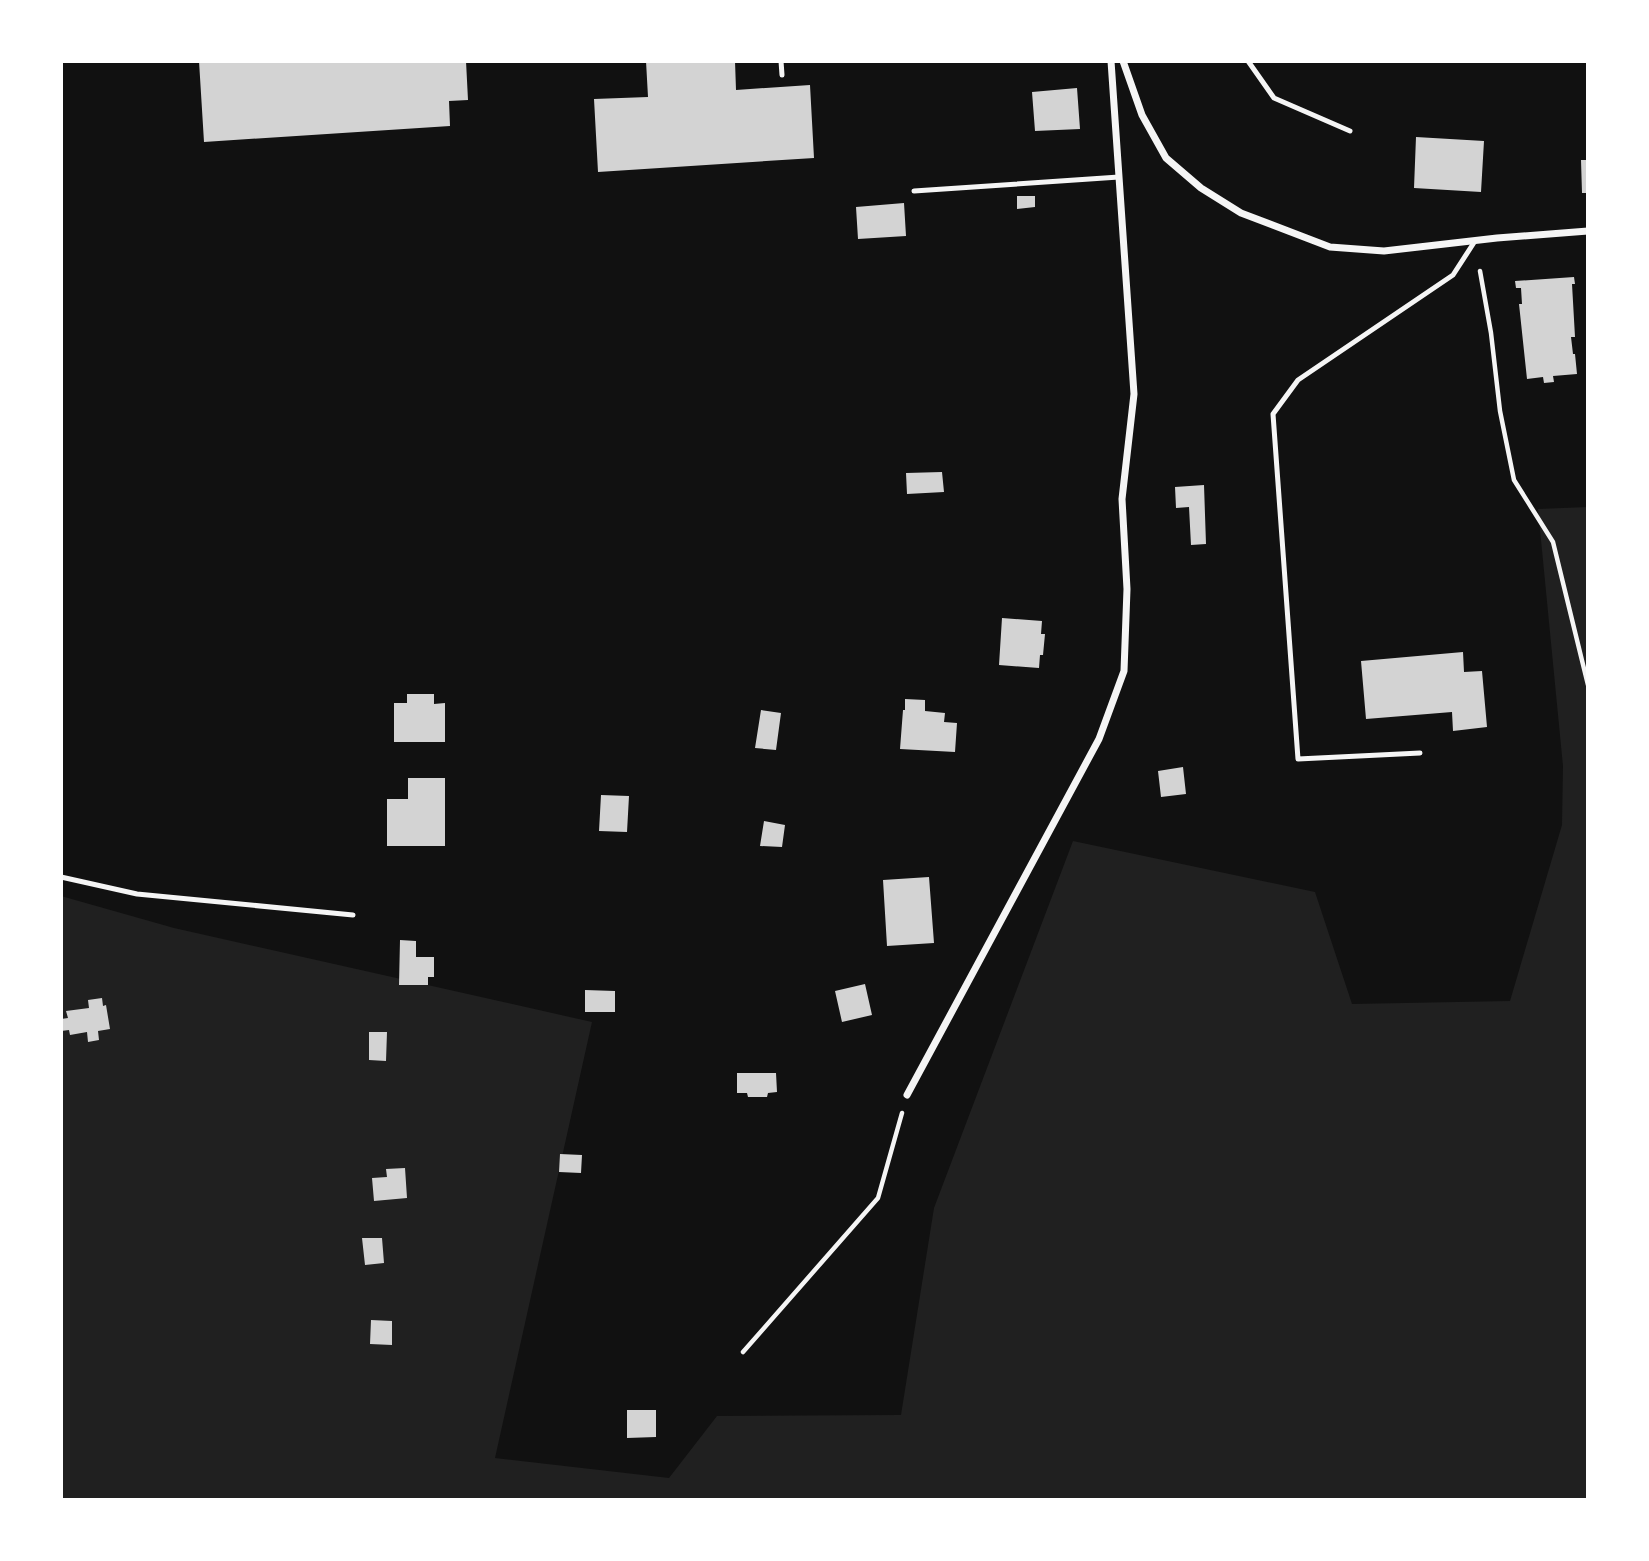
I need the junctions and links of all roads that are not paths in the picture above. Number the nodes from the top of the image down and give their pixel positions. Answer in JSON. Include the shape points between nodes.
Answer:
{"nodes":[{"id":1,"x":781,"y":61,"type":"edge"},
{"id":2,"x":1111,"y":61,"type":"edge"},
{"id":3,"x":1123,"y":61,"type":"edge"},
{"id":4,"x":1248,"y":61,"type":"edge"},
{"id":5,"x":782,"y":75,"type":"dead end"},
{"id":6,"x":1350,"y":131,"type":"dead end"},
{"id":7,"x":1119,"y":177,"type":"junction"},
{"id":8,"x":914,"y":191,"type":"dead end"},
{"id":9,"x":1588,"y":231,"type":"edge"},
{"id":10,"x":1475,"y":241,"type":"junction"},
{"id":11,"x":1420,"y":752,"type":"dead end"},
{"id":12,"x":61,"y":877,"type":"edge"},
{"id":13,"x":354,"y":915,"type":"dead end"},
{"id":14,"x":907,"y":1095,"type":"road end"}],
"edges":[{"from":1,"to":5,"type":"lane"},
{"from":2,"to":7,"type":"street"},
{"from":3,"to":10,"type":"street","via":[[1142,115],[1166,158],[1241,213],[1330,247],[1384,251]]},
{"from":4,"to":6,"type":"lane","via":[[1274,98]]},
{"from":7,"to":8,"type":"lane"},
{"from":7,"to":14,"type":"street","via":[[1134,394],[1122,499],[1127,589],[1124,671],[1099,739]]},
{"from":9,"to":10,"type":"street"},
{"from":10,"to":11,"type":"lane","via":[[1453,275],[1298,380],[1273,414],[1298,759]]},
{"from":12,"to":13,"type":"lane","via":[[137,894]]}]}
